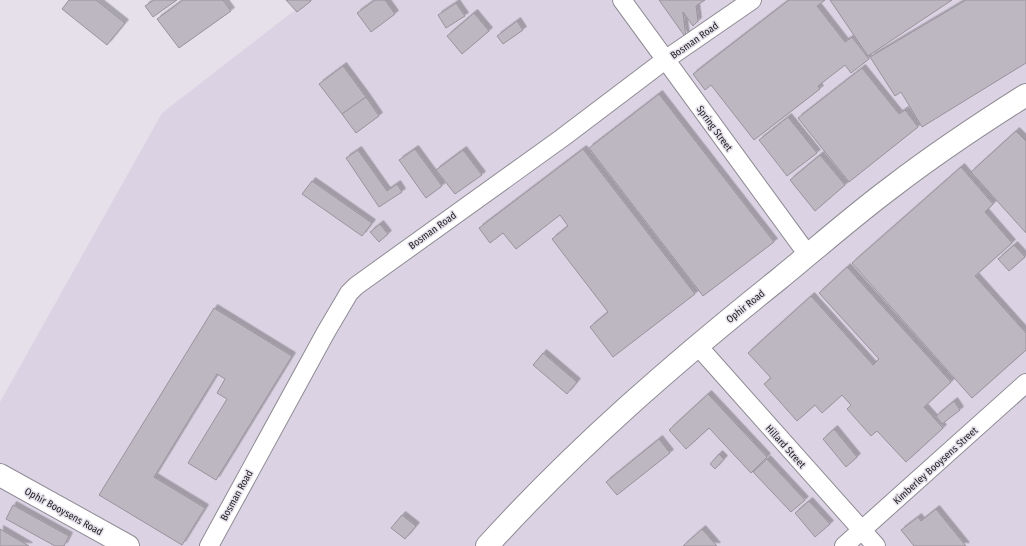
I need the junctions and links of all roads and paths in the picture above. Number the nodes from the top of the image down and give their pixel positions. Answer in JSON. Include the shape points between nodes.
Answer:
{"nodes":[{"id":1,"x":622,"y":0,"type":"edge"},
{"id":2,"x":752,"y":0,"type":"edge"},
{"id":3,"x":665,"y":60,"type":"junction"},
{"id":4,"x":1026,"y":95,"type":"edge"},
{"id":5,"x":808,"y":255,"type":"junction"},
{"id":6,"x":697,"y":345,"type":"junction"},
{"id":7,"x":1026,"y":383,"type":"edge"},
{"id":8,"x":0,"y":475,"type":"edge"},
{"id":9,"x":862,"y":530,"type":"junction"},
{"id":10,"x":128,"y":546,"type":"edge"},
{"id":11,"x":208,"y":546,"type":"edge"},
{"id":12,"x":486,"y":546,"type":"edge"},
{"id":13,"x":844,"y":546,"type":"edge"},
{"id":14,"x":876,"y":546,"type":"edge"}],
"edges":[{"from":1,"to":3,"type":"street","name":"Spring Street"},
{"from":2,"to":3,"type":"street","name":"Bosman Road"},
{"from":3,"to":5,"type":"street","name":"Spring Street"},
{"from":3,"to":11,"type":"street","name":"Bosman Road","via":[[349,293]]},
{"from":4,"to":5,"type":"street","name":"Ophir Road","via":[[965,134],[892,187]]},
{"from":5,"to":6,"type":"street","name":"Ophir Road"},
{"from":6,"to":9,"type":"street","name":"Hillard Street"},
{"from":6,"to":12,"type":"street","name":"Ophir Road","via":[[594,435]]},
{"from":7,"to":9,"type":"street","name":"Kimberley Booysens Street"},
{"from":8,"to":10,"type":"street","name":"Ophir Booysens Road"},
{"from":9,"to":13,"type":"street","name":"Kimberley Booysens Street"},
{"from":9,"to":14,"type":"street","name":"Hillard Street"}]}
